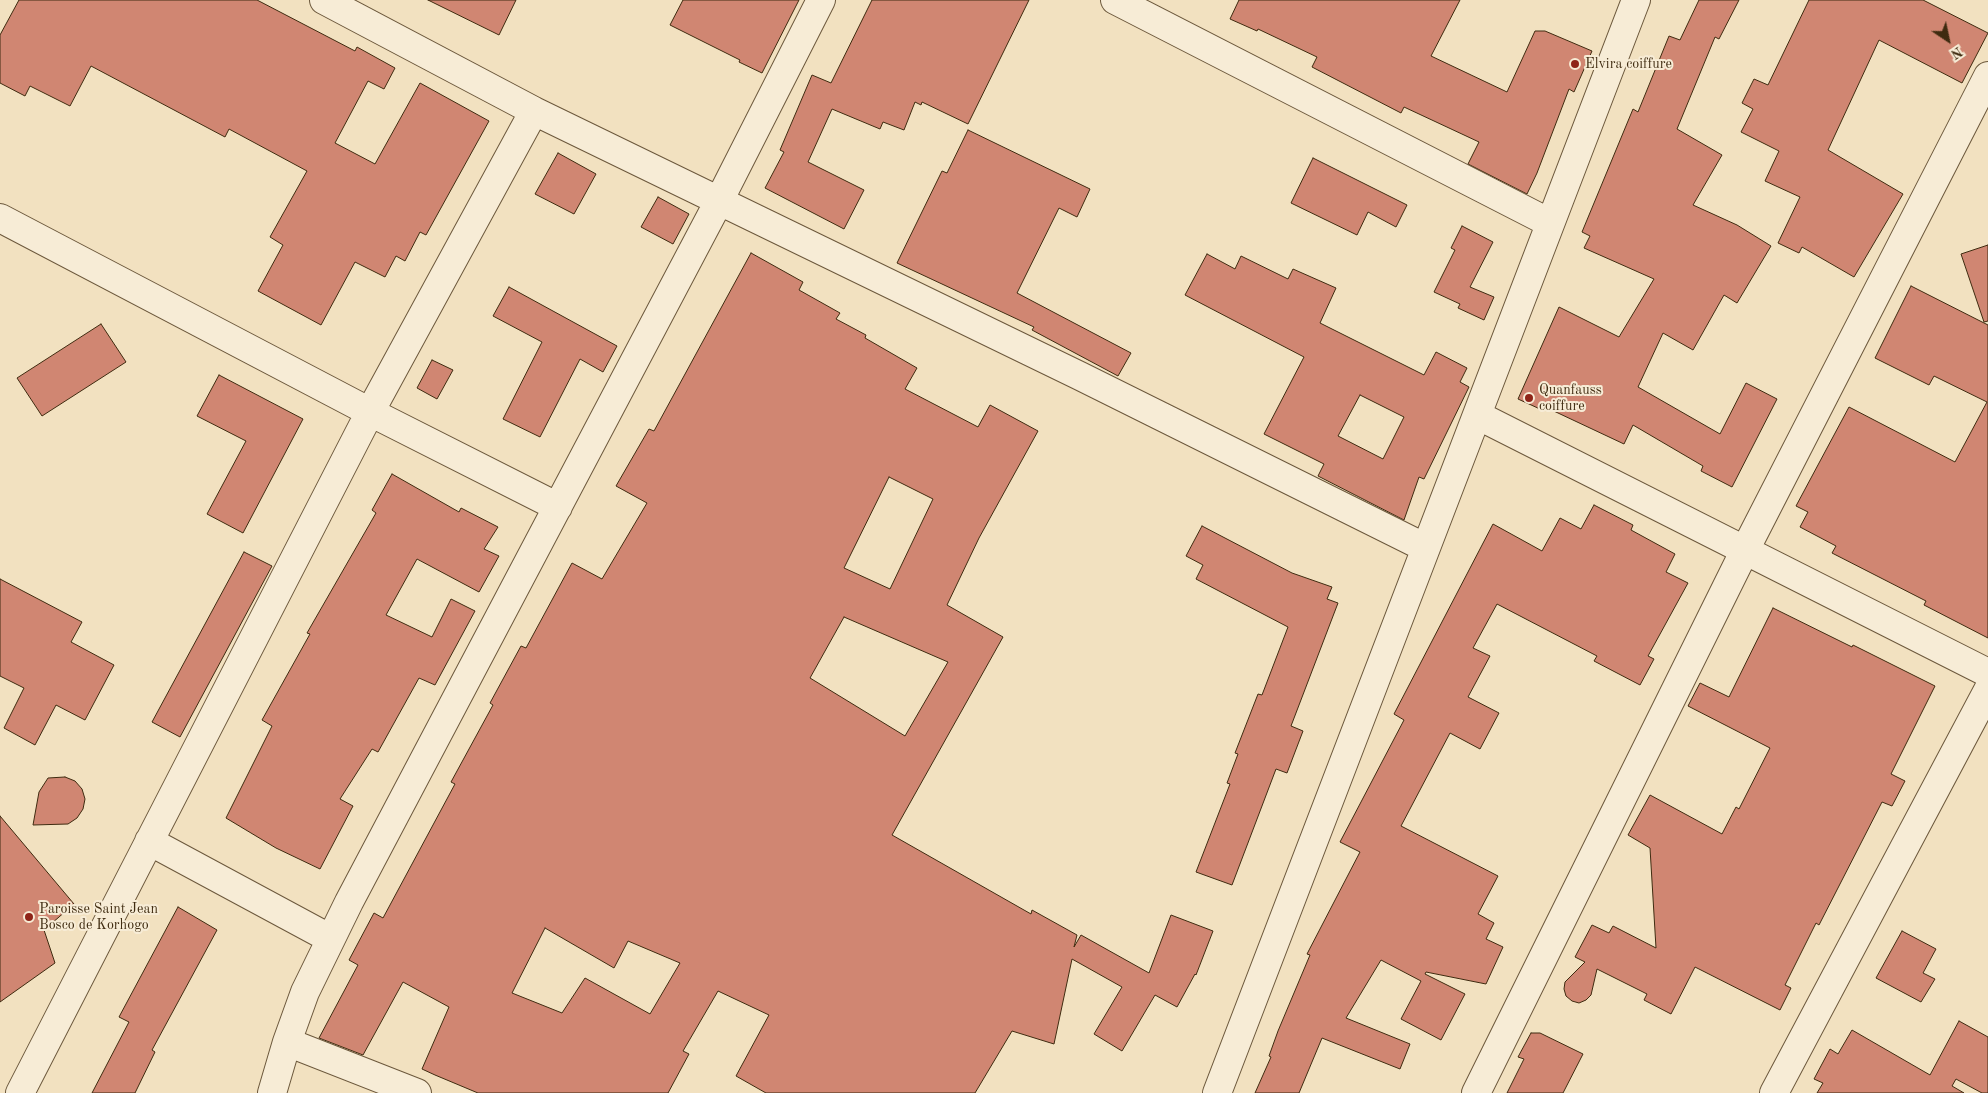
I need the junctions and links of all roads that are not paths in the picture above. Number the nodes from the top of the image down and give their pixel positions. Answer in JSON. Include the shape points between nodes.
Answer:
{"nodes":[{"id":1,"x":324,"y":0,"type":"edge"},
{"id":2,"x":821,"y":0,"type":"edge"},
{"id":3,"x":1115,"y":0,"type":"edge"},
{"id":4,"x":1636,"y":0,"type":"edge"},
{"id":5,"x":1988,"y":76,"type":"edge"},
{"id":6,"x":534,"y":111,"type":"junction"},
{"id":7,"x":719,"y":201,"type":"junction"},
{"id":8,"x":0,"y":218,"type":"edge"},
{"id":9,"x":1550,"y":223,"type":"junction"},
{"id":10,"x":370,"y":412,"type":"junction"},
{"id":11,"x":1476,"y":416,"type":"junction"},
{"id":12,"x":558,"y":507,"type":"junction"},
{"id":13,"x":1426,"y":548,"type":"junction"},
{"id":14,"x":1744,"y":552,"type":"junction"},
{"id":15,"x":1988,"y":673,"type":"edge"},
{"id":16,"x":1988,"y":690,"type":"edge"},
{"id":17,"x":149,"y":841,"type":"junction"},
{"id":18,"x":331,"y":939,"type":"junction"},
{"id":19,"x":287,"y":1042,"type":"junction"},
{"id":20,"x":20,"y":1093,"type":"edge"},
{"id":21,"x":272,"y":1093,"type":"edge"},
{"id":22,"x":416,"y":1093,"type":"edge"},
{"id":23,"x":1217,"y":1093,"type":"edge"},
{"id":24,"x":1476,"y":1093,"type":"edge"},
{"id":25,"x":1774,"y":1093,"type":"edge"}],
"edges":[{"from":1,"to":6,"type":"street"},
{"from":2,"to":7,"type":"street"},
{"from":3,"to":9,"type":"street"},
{"from":4,"to":9,"type":"street"},
{"from":5,"to":14,"type":"street"},
{"from":6,"to":7,"type":"street"},
{"from":6,"to":10,"type":"street"},
{"from":7,"to":12,"type":"street"},
{"from":7,"to":13,"type":"street"},
{"from":8,"to":10,"type":"street"},
{"from":9,"to":11,"type":"street"},
{"from":10,"to":12,"type":"street"},
{"from":10,"to":17,"type":"street"},
{"from":11,"to":13,"type":"street"},
{"from":11,"to":14,"type":"street"},
{"from":12,"to":18,"type":"street"},
{"from":13,"to":23,"type":"street"},
{"from":14,"to":15,"type":"street"},
{"from":14,"to":24,"type":"street"},
{"from":16,"to":25,"type":"street"},
{"from":17,"to":18,"type":"street"},
{"from":17,"to":20,"type":"street"},
{"from":18,"to":19,"type":"street"},
{"from":19,"to":21,"type":"street"},
{"from":19,"to":22,"type":"street"}]}
